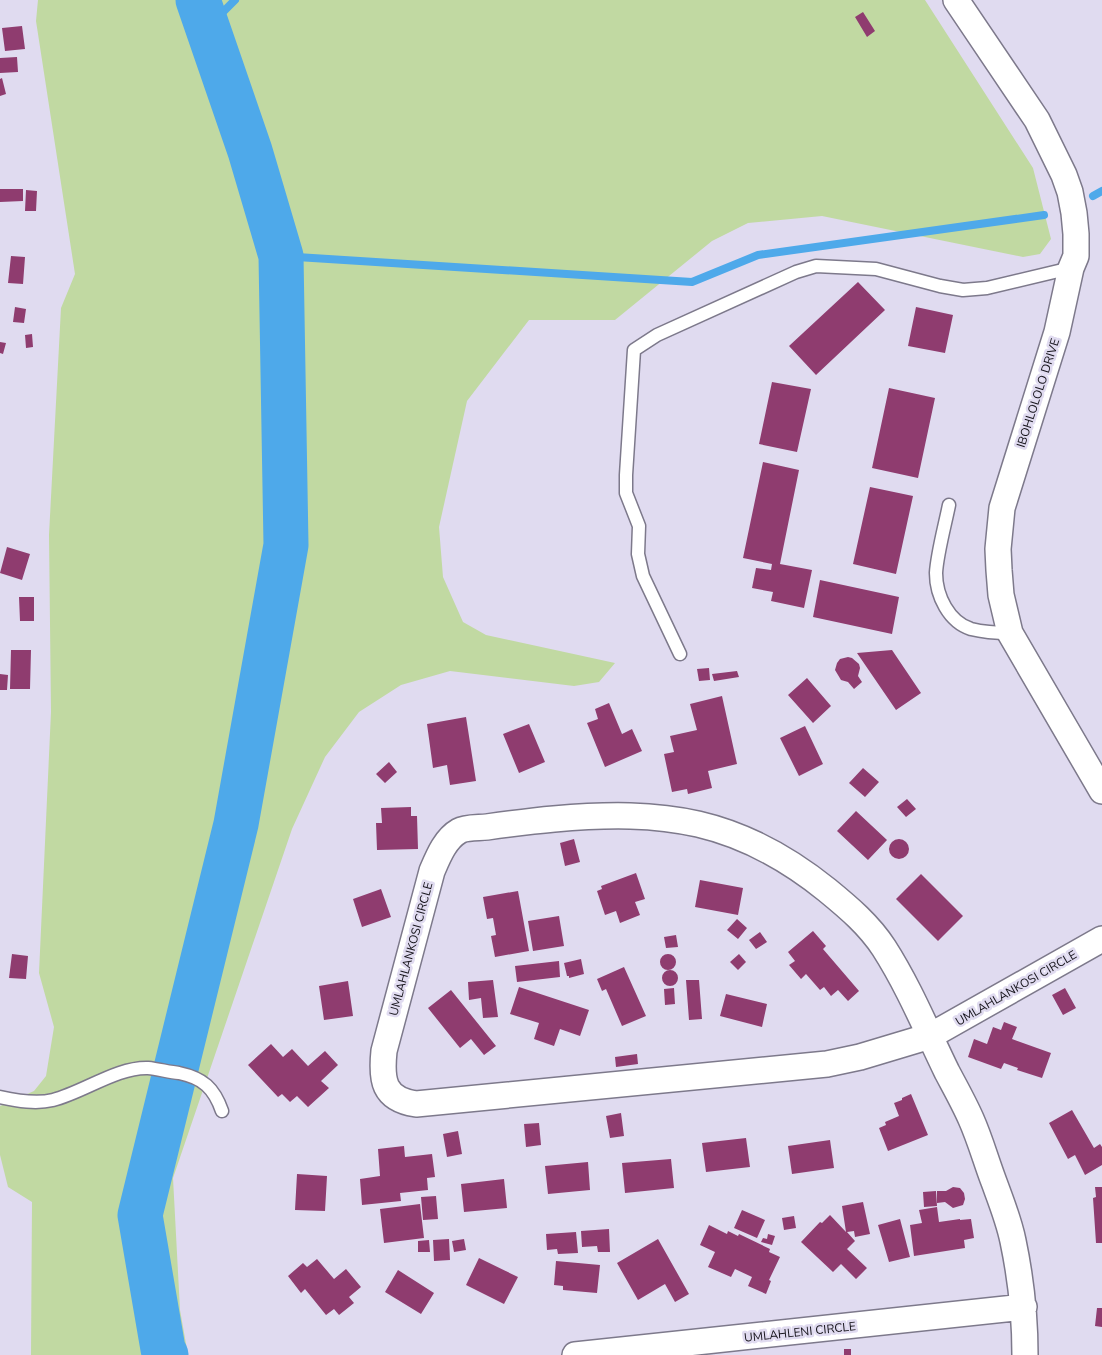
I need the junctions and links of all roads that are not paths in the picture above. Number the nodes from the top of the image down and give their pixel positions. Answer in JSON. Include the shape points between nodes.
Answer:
{"nodes":[{"id":1,"x":956,"y":0,"type":"edge"},
{"id":2,"x":1071,"y":268,"type":"junction"},
{"id":3,"x":949,"y":505,"type":"dead end"},
{"id":4,"x":1010,"y":634,"type":"junction"},
{"id":5,"x":680,"y":654,"type":"dead end"},
{"id":6,"x":1102,"y":791,"type":"edge"},
{"id":7,"x":1102,"y":939,"type":"edge"},
{"id":8,"x":930,"y":1036,"type":"junction"},
{"id":9,"x":0,"y":1097,"type":"edge"},
{"id":10,"x":222,"y":1112,"type":"dead end"},
{"id":11,"x":1024,"y":1308,"type":"junction"},
{"id":12,"x":575,"y":1355,"type":"edge"},
{"id":13,"x":1025,"y":1355,"type":"edge"}],
"edges":[{"from":1,"to":2,"type":"street","name":"IBOHLOLOLO DRIVE","via":[[1037,120],[1064,175],[1076,234],[1076,256]]},
{"from":2,"to":4,"type":"street","name":"IBOHLOLOLO DRIVE","via":[[1058,332],[1002,508],[999,570]]},
{"from":2,"to":5,"type":"lane","via":[[987,288],[963,290],[876,269],[816,266],[657,334],[634,350],[626,493],[639,526],[638,554],[643,576]]},
{"from":3,"to":4,"type":"lane","via":[[936,573],[947,611],[962,625]]},
{"from":4,"to":6,"type":"street","name":"IBOHLOLOLO DRIVE"},
{"from":7,"to":8,"type":"street","name":"UMLAHLANKOSI CIRCLE"},
{"from":8,"to":8,"type":"street","name":"UMLAHLANKOSI CIRCLE","via":[[827,1064],[416,1104],[389,1092],[383,1082],[382,1068],[432,870],[450,840],[459,831],[470,829],[599,815],[678,819],[706,825],[739,836],[782,857],[815,880],[868,926],[900,975]]},
{"from":8,"to":11,"type":"street","via":[[971,1118],[1002,1205],[1013,1238]]},
{"from":9,"to":10,"type":"lane","via":[[29,1102],[54,1100],[120,1074],[147,1068],[195,1078],[212,1091]]},
{"from":11,"to":12,"type":"street","name":"UMLAHLENI CIRCLE"},
{"from":11,"to":13,"type":"street"}]}
